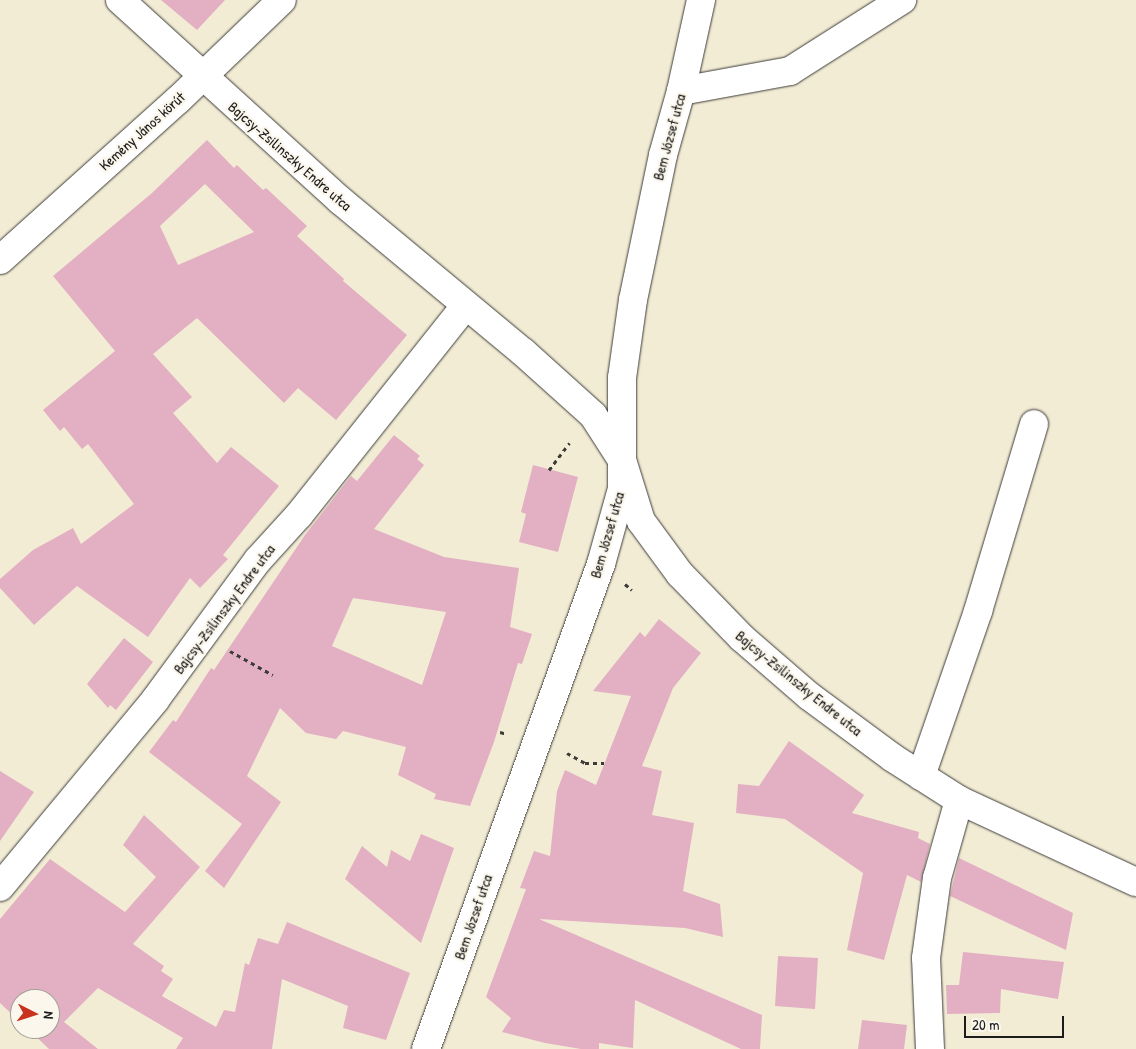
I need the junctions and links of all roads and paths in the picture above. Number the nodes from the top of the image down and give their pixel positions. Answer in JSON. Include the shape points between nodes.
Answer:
{"nodes":[{"id":1,"x":120,"y":0,"type":"edge"},
{"id":2,"x":282,"y":0,"type":"edge"},
{"id":3,"x":701,"y":0,"type":"edge"},
{"id":4,"x":902,"y":0,"type":"edge"},
{"id":5,"x":202,"y":77,"type":"junction"},
{"id":6,"x":681,"y":91,"type":"junction"},
{"id":7,"x":0,"y":260,"type":"edge"},
{"id":8,"x":465,"y":306,"type":"junction"},
{"id":9,"x":1034,"y":424,"type":"dead end"},
{"id":10,"x":569,"y":443,"type":"dead end"},
{"id":11,"x":622,"y":460,"type":"junction"},
{"id":12,"x":550,"y":470,"type":"dead end"},
{"id":13,"x":225,"y":648,"type":"dead end"},
{"id":14,"x":272,"y":675,"type":"dead end"},
{"id":15,"x":567,"y":753,"type":"dead end"},
{"id":16,"x":604,"y":763,"type":"dead end"},
{"id":17,"x":921,"y":776,"type":"junction"},
{"id":18,"x":959,"y":800,"type":"junction"},
{"id":19,"x":1136,"y":882,"type":"edge"},
{"id":20,"x":0,"y":887,"type":"edge"},
{"id":21,"x":426,"y":1049,"type":"edge"},
{"id":22,"x":930,"y":1049,"type":"edge"}],
"edges":[{"from":1,"to":5,"type":"street","name":"Bajcsy-Zsilinszky Endre utca"},
{"from":2,"to":5,"type":"street","name":"Kemény János körút"},
{"from":3,"to":6,"type":"street","name":"Bem József utca"},
{"from":4,"to":6,"type":"street","via":[[790,71]]},
{"from":5,"to":7,"type":"street","name":"Kemény János körút"},
{"from":5,"to":8,"type":"street","name":"Bajcsy-Zsilinszky Endre utca"},
{"from":6,"to":11,"type":"street","name":"Bem József utca","via":[[662,156],[633,300],[622,378]]},
{"from":8,"to":11,"type":"street","name":"Bajcsy-Zsilinszky Endre utca","via":[[580,401]]},
{"from":8,"to":20,"type":"street","name":"Bajcsy-Zsilinszky Endre utca","via":[[299,515],[258,560],[155,700]]},
{"from":9,"to":17,"type":"street","via":[[978,610]]},
{"from":10,"to":12,"type":"path"},
{"from":11,"to":17,"type":"street","name":"Bajcsy-Zsilinszky Endre utca","via":[[640,521],[680,574],[730,627],[809,696]]},
{"from":11,"to":21,"type":"street","name":"Bem József utca","via":[[622,489],[601,564]]},
{"from":13,"to":14,"type":"path"},
{"from":15,"to":16,"type":"path","via":[[585,763]]},
{"from":17,"to":18,"type":"street","name":"Bajcsy-Zsilinszky Endre utca"},
{"from":18,"to":19,"type":"street","name":"Bajcsy-Zsilinszky Endre utca"},
{"from":18,"to":22,"type":"street","via":[[937,878],[926,958]]}]}
